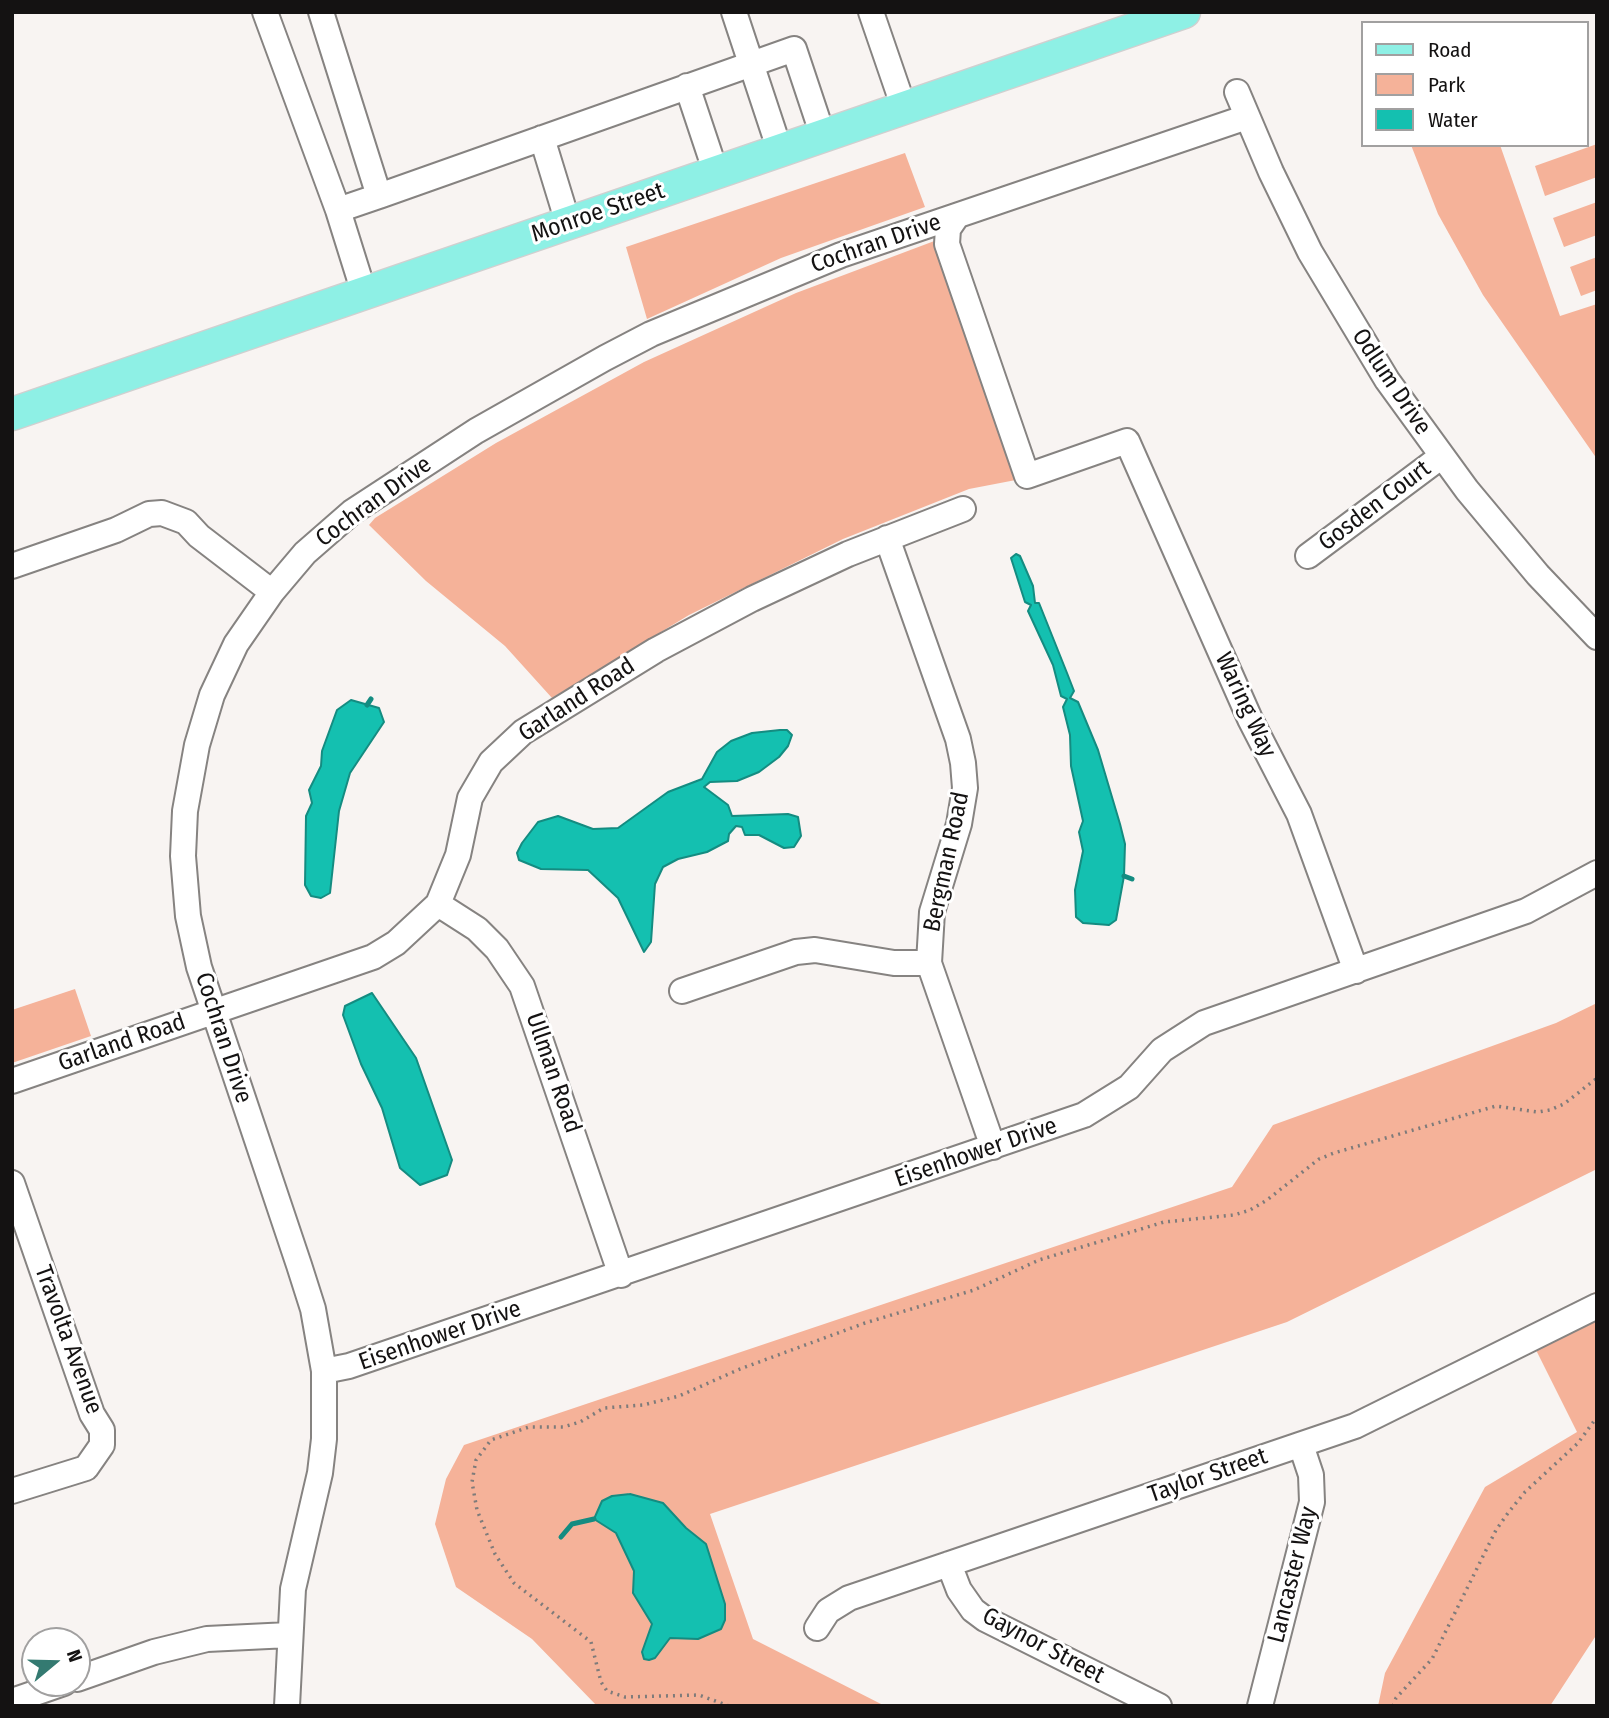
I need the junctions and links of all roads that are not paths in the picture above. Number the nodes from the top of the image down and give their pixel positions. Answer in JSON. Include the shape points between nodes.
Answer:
{"nodes":[{"id":1,"x":265,"y":12,"type":"edge"},
{"id":2,"x":321,"y":12,"type":"edge"},
{"id":3,"x":734,"y":12,"type":"edge"},
{"id":4,"x":871,"y":12,"type":"edge"},
{"id":5,"x":1184,"y":12,"type":"edge"},
{"id":6,"x":751,"y":63,"type":"junction"},
{"id":7,"x":687,"y":86,"type":"junction"},
{"id":8,"x":1237,"y":92,"type":"dead end"},
{"id":9,"x":904,"y":108,"type":"junction"},
{"id":10,"x":1247,"y":117,"type":"junction"},
{"id":11,"x":823,"y":136,"type":"junction"},
{"id":12,"x":542,"y":138,"type":"junction"},
{"id":13,"x":780,"y":151,"type":"junction"},
{"id":14,"x":716,"y":173,"type":"junction"},
{"id":15,"x":379,"y":196,"type":"junction"},
{"id":16,"x":338,"y":210,"type":"junction"},
{"id":17,"x":957,"y":216,"type":"junction"},
{"id":18,"x":568,"y":223,"type":"junction"},
{"id":19,"x":364,"y":293,"type":"junction"},
{"id":20,"x":12,"y":414,"type":"edge"},
{"id":21,"x":1442,"y":456,"type":"junction"},
{"id":22,"x":963,"y":509,"type":"dead end"},
{"id":23,"x":887,"y":538,"type":"junction"},
{"id":24,"x":1308,"y":556,"type":"dead end"},
{"id":25,"x":12,"y":566,"type":"edge"},
{"id":26,"x":272,"y":592,"type":"junction"},
{"id":27,"x":1597,"y":638,"type":"edge"},
{"id":28,"x":1597,"y":873,"type":"edge"},
{"id":29,"x":438,"y":904,"type":"junction"},
{"id":30,"x":929,"y":963,"type":"junction"},
{"id":31,"x":1356,"y":971,"type":"junction"},
{"id":32,"x":682,"y":992,"type":"dead end"},
{"id":33,"x":213,"y":1012,"type":"junction"},
{"id":34,"x":12,"y":1081,"type":"edge"},
{"id":35,"x":993,"y":1147,"type":"junction"},
{"id":36,"x":12,"y":1182,"type":"edge"},
{"id":37,"x":621,"y":1275,"type":"junction"},
{"id":38,"x":1597,"y":1307,"type":"edge"},
{"id":39,"x":324,"y":1371,"type":"junction"},
{"id":40,"x":1301,"y":1445,"type":"junction"},
{"id":41,"x":12,"y":1491,"type":"edge"},
{"id":42,"x":949,"y":1564,"type":"junction"},
{"id":43,"x":817,"y":1628,"type":"dead end"},
{"id":44,"x":289,"y":1635,"type":"junction"},
{"id":45,"x":91,"y":1674,"type":"edge"},
{"id":46,"x":287,"y":1706,"type":"edge"},
{"id":47,"x":1159,"y":1706,"type":"edge"},
{"id":48,"x":1261,"y":1706,"type":"edge"}],
"edges":[{"from":1,"to":16,"type":"street"},
{"from":2,"to":15,"type":"street"},
{"from":3,"to":6,"type":"street"},
{"from":4,"to":9,"type":"street"},
{"from":5,"to":9,"type":"main road","name":"Monroe Street"},
{"from":6,"to":7,"type":"street"},
{"from":6,"to":11,"type":"street","via":[[794,49]]},
{"from":6,"to":13,"type":"street"},
{"from":7,"to":12,"type":"street"},
{"from":7,"to":14,"type":"street"},
{"from":8,"to":10,"type":"street","name":"Odlum Drive"},
{"from":9,"to":11,"type":"main road","name":"Monroe Street"},
{"from":10,"to":17,"type":"street","name":"Cochran Drive"},
{"from":10,"to":21,"type":"street","name":"Odlum Drive","via":[[1335,298]]},
{"from":11,"to":13,"type":"main road","name":"Monroe Street"},
{"from":12,"to":15,"type":"street"},
{"from":12,"to":18,"type":"street"},
{"from":13,"to":14,"type":"main road","name":"Monroe Street"},
{"from":14,"to":18,"type":"main road","name":"Monroe Street"},
{"from":15,"to":16,"type":"street"},
{"from":16,"to":19,"type":"street"},
{"from":17,"to":26,"type":"street","name":"Cochran Drive","via":[[788,275],[651,334],[551,387],[352,512],[304,553]]},
{"from":17,"to":31,"type":"street","name":"Waring Way","via":[[948,229],[947,244],[1027,476],[1126,441],[1250,719],[1299,814]]},
{"from":18,"to":19,"type":"main road","name":"Monroe Street"},
{"from":19,"to":20,"type":"main road","name":"Monroe Street"},
{"from":21,"to":24,"type":"street","name":"Gosden Court"},
{"from":21,"to":27,"type":"street","name":"Odlum Drive","via":[[1538,575]]},
{"from":22,"to":23,"type":"street","name":"Garland Road"},
{"from":23,"to":29,"type":"street","name":"Garland Road","via":[[716,618],[523,732],[491,762],[470,798],[458,855]]},
{"from":23,"to":30,"type":"street","name":"Bergman Road","via":[[963,763],[965,788],[959,824],[932,912]]},
{"from":25,"to":26,"type":"street","via":[[162,513],[186,522]]},
{"from":26,"to":33,"type":"street","name":"Cochran Drive","via":[[236,644],[212,695],[185,811],[188,916]]},
{"from":28,"to":31,"type":"street","name":"Eisenhower Drive","via":[[1526,911]]},
{"from":29,"to":33,"type":"street","name":"Garland Road","via":[[396,943],[373,957]]},
{"from":29,"to":37,"type":"street","name":"Ullman Road","via":[[477,929],[523,986]]},
{"from":30,"to":32,"type":"street","via":[[894,963],[815,950],[796,952]]},
{"from":30,"to":35,"type":"street","name":"Bergman Road"},
{"from":31,"to":35,"type":"street","name":"Eisenhower Drive","via":[[1203,1023],[1163,1050],[1106,1104]]},
{"from":33,"to":34,"type":"street","name":"Garland Road"},
{"from":33,"to":39,"type":"street","name":"Cochran Drive","via":[[310,1298]]},
{"from":35,"to":37,"type":"street","name":"Eisenhower Drive"},
{"from":36,"to":41,"type":"street","name":"Travolta Avenue","via":[[92,1413],[102,1430],[102,1445],[86,1468]]},
{"from":37,"to":39,"type":"street","name":"Eisenhower Drive"},
{"from":38,"to":40,"type":"street","name":"Taylor Street","via":[[1378,1416]]},
{"from":39,"to":44,"type":"street","name":"Cochran Drive","via":[[320,1473],[293,1589]]},
{"from":40,"to":42,"type":"street","name":"Taylor Street"},
{"from":40,"to":48,"type":"street","name":"Lancaster Way","via":[[1311,1475],[1312,1502]]},
{"from":42,"to":43,"type":"street","name":"Taylor Street","via":[[849,1598],[828,1611]]},
{"from":42,"to":47,"type":"street","name":"Gaynor Street","via":[[958,1590],[985,1619]]},
{"from":44,"to":45,"type":"street","via":[[207,1639]]},
{"from":44,"to":46,"type":"street","name":"Cochran Drive"}]}
